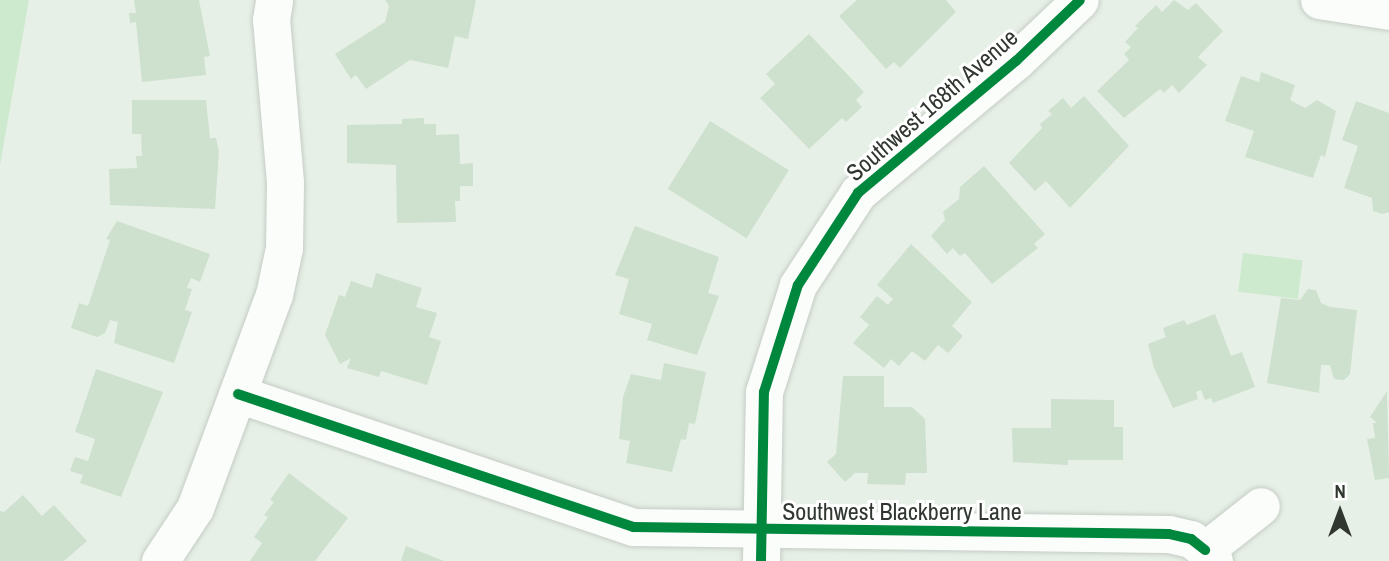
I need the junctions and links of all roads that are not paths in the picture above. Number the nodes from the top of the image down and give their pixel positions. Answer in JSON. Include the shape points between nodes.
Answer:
{"nodes":[{"id":1,"x":274,"y":0,"type":"edge"},
{"id":2,"x":1080,"y":0,"type":"edge"},
{"id":3,"x":1319,"y":0,"type":"edge"},
{"id":4,"x":1389,"y":12,"type":"edge"},
{"id":5,"x":238,"y":394,"type":"junction"},
{"id":6,"x":1262,"y":506,"type":"dead end"},
{"id":7,"x":761,"y":546,"type":"edge"},
{"id":8,"x":1210,"y":556,"type":"edge"},
{"id":9,"x":160,"y":561,"type":"edge"}],
"edges":[{"from":1,"to":5,"type":"street","via":[[271,20],[285,182],[284,248],[274,295]]},
{"from":2,"to":7,"type":"street","name":"Southwest 168th Avenue","via":[[995,79],[858,193],[798,285],[764,392]]},
{"from":3,"to":4,"type":"street"},
{"from":5,"to":7,"type":"street","name":"Southwest Blackberry Lane","via":[[633,527]]},
{"from":5,"to":9,"type":"street","via":[[195,508]]},
{"from":6,"to":8,"type":"street","name":"Southwest Blackberry Lane"},
{"from":7,"to":8,"type":"street","name":"Southwest Blackberry Lane","via":[[1169,534],[1191,539]]}]}
